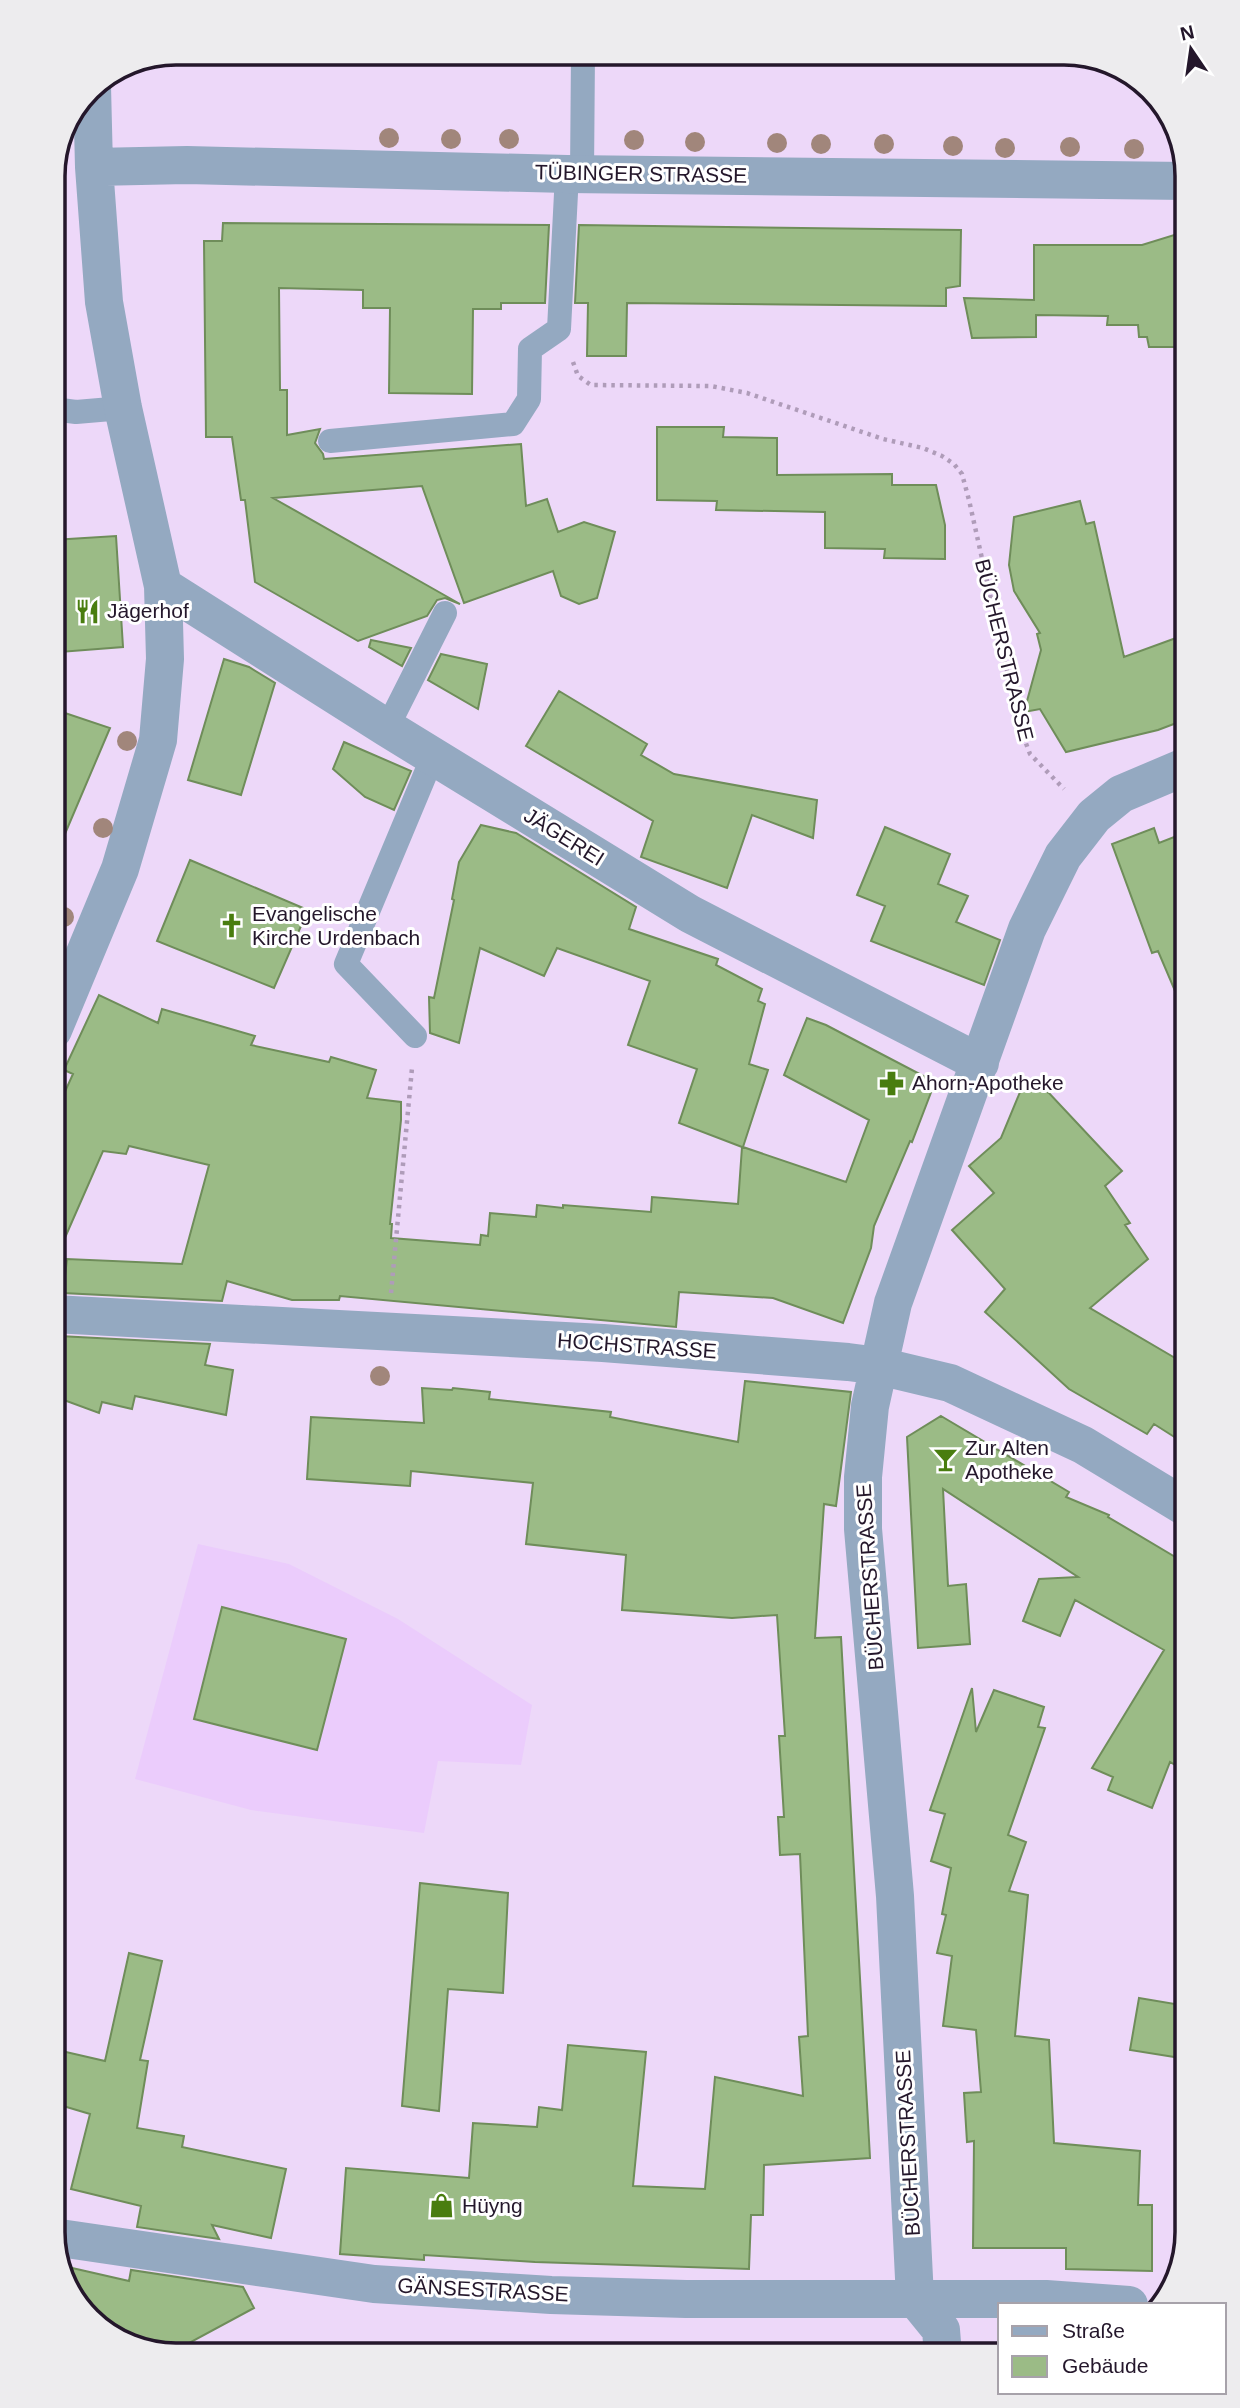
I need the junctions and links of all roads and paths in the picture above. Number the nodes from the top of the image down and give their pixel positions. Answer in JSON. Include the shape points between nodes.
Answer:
{"nodes":[{"id":1,"x":582,"y":65,"type":"edge"},
{"id":2,"x":92,"y":103,"type":"edge"},
{"id":3,"x":94,"y":167,"type":"junction"},
{"id":4,"x":574,"y":174,"type":"junction"},
{"id":5,"x":1175,"y":181,"type":"edge"},
{"id":6,"x":591,"y":385,"type":"dead end"},
{"id":7,"x":123,"y":408,"type":"junction"},
{"id":8,"x":65,"y":411,"type":"edge"},
{"id":9,"x":330,"y":441,"type":"dead end"},
{"id":10,"x":163,"y":586,"type":"junction"},
{"id":11,"x":445,"y":613,"type":"dead end"},
{"id":12,"x":387,"y":728,"type":"junction"},
{"id":13,"x":433,"y":756,"type":"junction"},
{"id":14,"x":1175,"y":771,"type":"edge"},
{"id":15,"x":1094,"y":816,"type":"junction"},
{"id":16,"x":65,"y":1001,"type":"edge"},
{"id":17,"x":415,"y":1036,"type":"joint"},
{"id":18,"x":980,"y":1063,"type":"junction"},
{"id":19,"x":65,"y":1315,"type":"edge"},
{"id":20,"x":388,"y":1331,"type":"junction"},
{"id":21,"x":879,"y":1366,"type":"junction"},
{"id":22,"x":1175,"y":1500,"type":"edge"},
{"id":23,"x":66,"y":2239,"type":"edge"},
{"id":24,"x":915,"y":2298,"type":"junction"},
{"id":25,"x":1101,"y":2303,"type":"edge"},
{"id":26,"x":942,"y":2343,"type":"edge"}],
"edges":[{"from":1,"to":4,"type":"lane"},
{"from":2,"to":3,"type":"street"},
{"from":3,"to":4,"type":"street","name":"TÜBINGER STRASSE"},
{"from":3,"to":7,"type":"street","via":[[104,302]]},
{"from":4,"to":5,"type":"street","name":"TÜBINGER STRASSE"},
{"from":4,"to":9,"type":"lane","via":[[559,329],[530,349],[529,399],[513,424]]},
{"from":6,"to":15,"type":"path","name":"BÜCHERSTRASSE","via":[[711,386],[747,393],[942,456],[954,464],[962,474],[969,500],[1019,724],[1030,754]]},
{"from":7,"to":8,"type":"lane"},
{"from":7,"to":10,"type":"street"},
{"from":10,"to":12,"type":"street","name":"JÄGEREI"},
{"from":10,"to":16,"type":"street","via":[[165,659],[158,740],[120,869]]},
{"from":11,"to":12,"type":"lane"},
{"from":12,"to":13,"type":"street","name":"JÄGEREI"},
{"from":13,"to":17,"type":"lane","via":[[345,964]]},
{"from":13,"to":18,"type":"street","name":"JÄGEREI","via":[[690,914]]},
{"from":14,"to":15,"type":"street","name":"BÜCHERSTRASSE","via":[[1121,794]]},
{"from":15,"to":18,"type":"street","name":"BÜCHERSTRASSE","via":[[1063,856],[1040,900]]},
{"from":17,"to":20,"type":"path"},
{"from":18,"to":21,"type":"street","name":"BÜCHERSTRASSE","via":[[893,1303]]},
{"from":19,"to":20,"type":"street","name":"HOCHSTRASSE"},
{"from":20,"to":21,"type":"street","name":"HOCHSTRASSE"},
{"from":21,"to":22,"type":"street","name":"HOCHSTRASSE","via":[[950,1383],[992,1402],[1083,1445]]},
{"from":21,"to":24,"type":"street","name":"BÜCHERSTRASSE","via":[[870,1406],[863,1529],[895,1896]]},
{"from":23,"to":24,"type":"street","name":"GÄNSESTRASSE","via":[[373,2284],[686,2299]]},
{"from":24,"to":25,"type":"street","name":"GÄNSESTRASSE"},
{"from":24,"to":26,"type":"street","via":[[941,2330]]}]}
